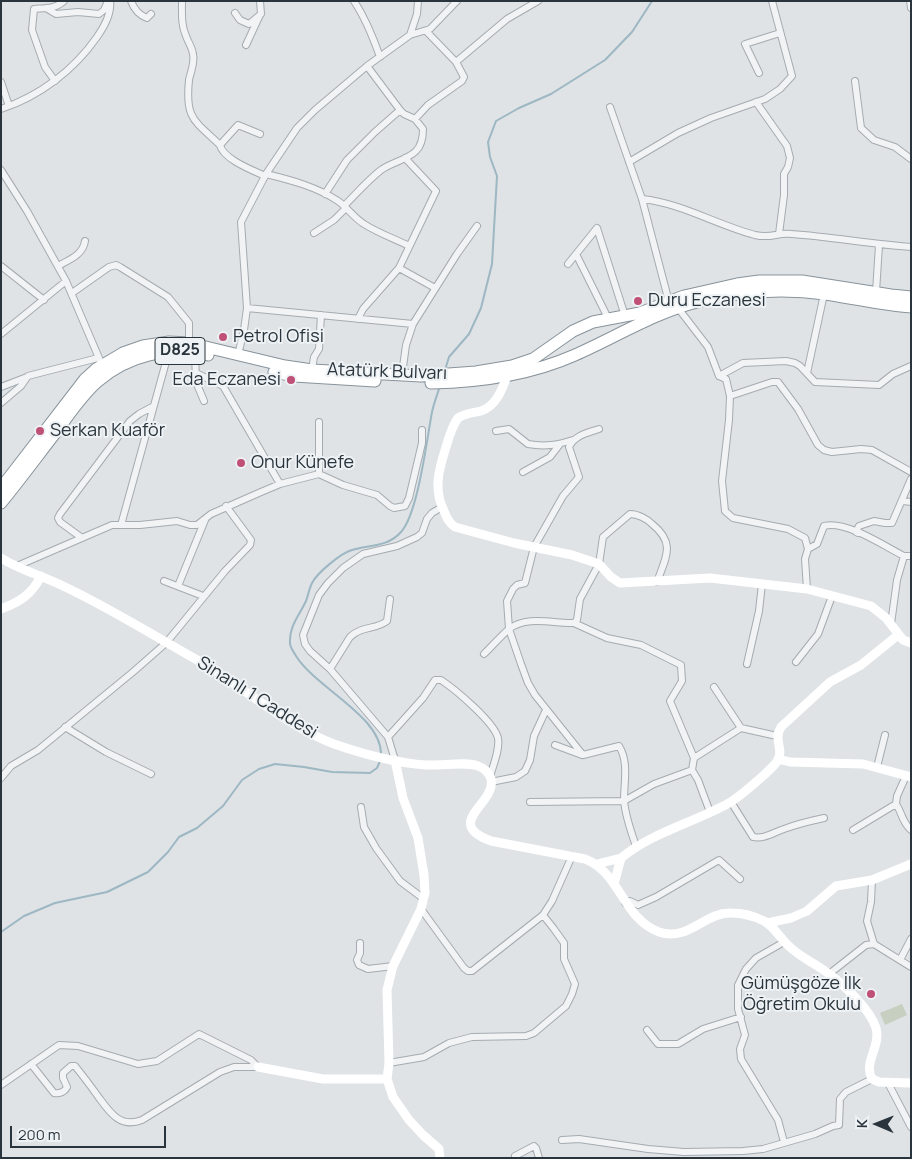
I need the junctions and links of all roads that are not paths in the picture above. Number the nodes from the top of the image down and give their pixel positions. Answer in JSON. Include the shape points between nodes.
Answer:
{"nodes":[{"id":1,"x":64,"y":1,"type":"edge"},
{"id":2,"x":109,"y":1,"type":"edge"},
{"id":3,"x":131,"y":1,"type":"edge"},
{"id":4,"x":182,"y":1,"type":"edge"},
{"id":5,"x":260,"y":1,"type":"edge"},
{"id":6,"x":354,"y":1,"type":"edge"},
{"id":7,"x":413,"y":1,"type":"edge"},
{"id":8,"x":418,"y":1,"type":"edge"},
{"id":9,"x":457,"y":1,"type":"edge"},
{"id":10,"x":538,"y":1,"type":"edge"},
{"id":11,"x":772,"y":1,"type":"edge"},
{"id":12,"x":910,"y":1,"type":"edge"},
{"id":13,"x":46,"y":8,"type":"junction"},
{"id":14,"x":911,"y":8,"type":"edge"},
{"id":15,"x":418,"y":10,"type":"junction"},
{"id":16,"x":235,"y":13,"type":"dead end"},
{"id":17,"x":151,"y":14,"type":"dead end"},
{"id":18,"x":261,"y":14,"type":"junction"},
{"id":19,"x":426,"y":31,"type":"junction"},
{"id":20,"x":780,"y":33,"type":"junction"},
{"id":21,"x":410,"y":35,"type":"junction"},
{"id":22,"x":246,"y":45,"type":"dead end"},
{"id":23,"x":380,"y":57,"type":"junction"},
{"id":24,"x":456,"y":62,"type":"junction"},
{"id":25,"x":367,"y":66,"type":"junction"},
{"id":26,"x":759,"y":73,"type":"dead end"},
{"id":27,"x":54,"y":81,"type":"junction"},
{"id":28,"x":855,"y":81,"type":"dead end"},
{"id":29,"x":1,"y":82,"type":"edge"},
{"id":30,"x":756,"y":102,"type":"junction"},
{"id":31,"x":9,"y":106,"type":"junction"},
{"id":32,"x":610,"y":107,"type":"dead end"},
{"id":33,"x":1,"y":109,"type":"edge"},
{"id":34,"x":400,"y":110,"type":"junction"},
{"id":35,"x":415,"y":119,"type":"junction"},
{"id":36,"x":260,"y":134,"type":"dead end"},
{"id":37,"x":220,"y":145,"type":"junction"},
{"id":38,"x":405,"y":158,"type":"junction"},
{"id":39,"x":911,"y":159,"type":"edge"},
{"id":40,"x":629,"y":162,"type":"junction"},
{"id":41,"x":2,"y":172,"type":"edge"},
{"id":42,"x":266,"y":175,"type":"junction"},
{"id":43,"x":325,"y":194,"type":"junction"},
{"id":44,"x":642,"y":199,"type":"junction"},
{"id":45,"x":345,"y":207,"type":"junction"},
{"id":46,"x":477,"y":226,"type":"dead end"},
{"id":47,"x":314,"y":233,"type":"dead end"},
{"id":48,"x":779,"y":234,"type":"junction"},
{"id":49,"x":85,"y":241,"type":"dead end"},
{"id":50,"x":879,"y":245,"type":"junction"},
{"id":51,"x":410,"y":246,"type":"junction"},
{"id":52,"x":911,"y":247,"type":"edge"},
{"id":53,"x":576,"y":254,"type":"junction"},
{"id":54,"x":568,"y":264,"type":"dead end"},
{"id":55,"x":1,"y":266,"type":"edge"},
{"id":56,"x":58,"y":266,"type":"junction"},
{"id":57,"x":399,"y":268,"type":"junction"},
{"id":58,"x":66,"y":280,"type":"junction"},
{"id":59,"x":435,"y":288,"type":"junction"},
{"id":60,"x":876,"y":292,"type":"junction"},
{"id":61,"x":72,"y":293,"type":"junction"},
{"id":62,"x":824,"y":294,"type":"junction"},
{"id":63,"x":911,"y":297,"type":"edge"},
{"id":64,"x":44,"y":300,"type":"junction"},
{"id":65,"x":674,"y":305,"type":"junction"},
{"id":66,"x":911,"y":306,"type":"edge"},
{"id":67,"x":248,"y":308,"type":"junction"},
{"id":68,"x":321,"y":315,"type":"junction"},
{"id":69,"x":624,"y":316,"type":"junction"},
{"id":70,"x":608,"y":318,"type":"junction"},
{"id":71,"x":358,"y":319,"type":"junction"},
{"id":72,"x":413,"y":324,"type":"junction"},
{"id":73,"x":589,"y":324,"type":"junction"},
{"id":74,"x":571,"y":332,"type":"junction"},
{"id":75,"x":1,"y":334,"type":"edge"},
{"id":76,"x":600,"y":342,"type":"junction"},
{"id":77,"x":192,"y":348,"type":"junction"},
{"id":78,"x":169,"y":351,"type":"junction"},
{"id":79,"x":581,"y":352,"type":"junction"},
{"id":80,"x":233,"y":356,"type":"junction"},
{"id":81,"x":100,"y":362,"type":"junction"},
{"id":82,"x":911,"y":366,"type":"edge"},
{"id":83,"x":312,"y":370,"type":"junction"},
{"id":84,"x":807,"y":372,"type":"junction"},
{"id":85,"x":196,"y":373,"type":"junction"},
{"id":86,"x":402,"y":374,"type":"junction"},
{"id":87,"x":28,"y":376,"type":"junction"},
{"id":88,"x":506,"y":376,"type":"junction"},
{"id":89,"x":719,"y":376,"type":"junction"},
{"id":90,"x":449,"y":379,"type":"junction"},
{"id":91,"x":421,"y":380,"type":"junction"},
{"id":92,"x":1,"y":387,"type":"edge"},
{"id":93,"x":730,"y":396,"type":"junction"},
{"id":94,"x":204,"y":401,"type":"dead end"},
{"id":95,"x":1,"y":403,"type":"edge"},
{"id":96,"x":152,"y":407,"type":"junction"},
{"id":97,"x":319,"y":422,"type":"dead end"},
{"id":98,"x":599,"y":429,"type":"dead end"},
{"id":99,"x":422,"y":430,"type":"dead end"},
{"id":100,"x":496,"y":431,"type":"dead end"},
{"id":101,"x":573,"y":440,"type":"junction"},
{"id":102,"x":560,"y":444,"type":"junction"},
{"id":103,"x":524,"y":472,"type":"dead end"},
{"id":104,"x":911,"y":472,"type":"edge"},
{"id":105,"x":319,"y":474,"type":"junction"},
{"id":106,"x":911,"y":480,"type":"edge"},
{"id":107,"x":3,"y":483,"type":"edge"},
{"id":108,"x":280,"y":484,"type":"junction"},
{"id":109,"x":903,"y":501,"type":"junction"},
{"id":110,"x":911,"y":502,"type":"edge"},
{"id":111,"x":1,"y":503,"type":"edge"},
{"id":112,"x":226,"y":506,"type":"junction"},
{"id":113,"x":442,"y":507,"type":"junction"},
{"id":114,"x":206,"y":518,"type":"junction"},
{"id":115,"x":121,"y":525,"type":"junction"},
{"id":116,"x":859,"y":534,"type":"junction"},
{"id":117,"x":82,"y":538,"type":"junction"},
{"id":118,"x":534,"y":547,"type":"junction"},
{"id":119,"x":808,"y":549,"type":"junction"},
{"id":120,"x":907,"y":556,"type":"edge"},
{"id":121,"x":4,"y":561,"type":"edge"},
{"id":122,"x":599,"y":564,"type":"junction"},
{"id":123,"x":17,"y":566,"type":"junction"},
{"id":124,"x":41,"y":576,"type":"junction"},
{"id":125,"x":164,"y":580,"type":"dead end"},
{"id":126,"x":657,"y":582,"type":"junction"},
{"id":127,"x":762,"y":584,"type":"junction"},
{"id":128,"x":178,"y":586,"type":"junction"},
{"id":129,"x":807,"y":589,"type":"junction"},
{"id":130,"x":204,"y":596,"type":"junction"},
{"id":131,"x":832,"y":596,"type":"junction"},
{"id":132,"x":390,"y":599,"type":"dead end"},
{"id":133,"x":1,"y":609,"type":"edge"},
{"id":134,"x":574,"y":623,"type":"junction"},
{"id":135,"x":892,"y":624,"type":"junction"},
{"id":136,"x":509,"y":629,"type":"junction"},
{"id":137,"x":898,"y":635,"type":"junction"},
{"id":138,"x":166,"y":643,"type":"junction"},
{"id":139,"x":911,"y":643,"type":"edge"},
{"id":140,"x":484,"y":654,"type":"dead end"},
{"id":141,"x":796,"y":662,"type":"dead end"},
{"id":142,"x":747,"y":664,"type":"dead end"},
{"id":143,"x":330,"y":670,"type":"junction"},
{"id":144,"x":714,"y":687,"type":"dead end"},
{"id":145,"x":546,"y":710,"type":"junction"},
{"id":146,"x":65,"y":727,"type":"junction"},
{"id":147,"x":742,"y":728,"type":"junction"},
{"id":148,"x":885,"y":735,"type":"dead end"},
{"id":149,"x":777,"y":736,"type":"junction"},
{"id":150,"x":388,"y":737,"type":"junction"},
{"id":151,"x":555,"y":745,"type":"dead end"},
{"id":152,"x":584,"y":755,"type":"junction"},
{"id":153,"x":694,"y":758,"type":"junction"},
{"id":154,"x":778,"y":759,"type":"junction"},
{"id":155,"x":392,"y":760,"type":"junction"},
{"id":156,"x":877,"y":767,"type":"junction"},
{"id":157,"x":692,"y":770,"type":"junction"},
{"id":158,"x":151,"y":774,"type":"dead end"},
{"id":159,"x":908,"y":776,"type":"edge"},
{"id":160,"x":1,"y":778,"type":"edge"},
{"id":161,"x":491,"y":779,"type":"junction"},
{"id":162,"x":624,"y":801,"type":"junction"},
{"id":163,"x":530,"y":802,"type":"dead end"},
{"id":164,"x":731,"y":802,"type":"junction"},
{"id":165,"x":896,"y":804,"type":"junction"},
{"id":166,"x":361,"y":806,"type":"dead end"},
{"id":167,"x":710,"y":812,"type":"junction"},
{"id":168,"x":824,"y":818,"type":"dead end"},
{"id":169,"x":853,"y":830,"type":"dead end"},
{"id":170,"x":911,"y":830,"type":"edge"},
{"id":171,"x":636,"y":846,"type":"junction"},
{"id":172,"x":572,"y":856,"type":"junction"},
{"id":173,"x":621,"y":858,"type":"junction"},
{"id":174,"x":597,"y":864,"type":"junction"},
{"id":175,"x":911,"y":864,"type":"edge"},
{"id":176,"x":740,"y":879,"type":"dead end"},
{"id":177,"x":872,"y":880,"type":"junction"},
{"id":178,"x":614,"y":884,"type":"junction"},
{"id":179,"x":424,"y":899,"type":"junction"},
{"id":180,"x":625,"y":903,"type":"junction"},
{"id":181,"x":421,"y":910,"type":"junction"},
{"id":182,"x":542,"y":916,"type":"junction"},
{"id":183,"x":767,"y":923,"type":"junction"},
{"id":184,"x":911,"y":939,"type":"edge"},
{"id":185,"x":784,"y":942,"type":"junction"},
{"id":186,"x":360,"y":943,"type":"dead end"},
{"id":187,"x":874,"y":944,"type":"junction"},
{"id":188,"x":900,"y":960,"type":"junction"},
{"id":189,"x":393,"y":966,"type":"junction"},
{"id":190,"x":911,"y":967,"type":"edge"},
{"id":191,"x":829,"y":974,"type":"junction"},
{"id":192,"x":741,"y":1017,"type":"junction"},
{"id":193,"x":647,"y":1030,"type":"dead end"},
{"id":194,"x":389,"y":1063,"type":"junction"},
{"id":195,"x":31,"y":1064,"type":"junction"},
{"id":196,"x":258,"y":1067,"type":"junction"},
{"id":197,"x":387,"y":1079,"type":"junction"},
{"id":198,"x":872,"y":1079,"type":"junction"},
{"id":199,"x":888,"y":1083,"type":"junction"},
{"id":200,"x":911,"y":1083,"type":"edge"},
{"id":201,"x":1,"y":1085,"type":"edge"},
{"id":202,"x":911,"y":1127,"type":"edge"},
{"id":203,"x":562,"y":1140,"type":"dead end"},
{"id":204,"x":784,"y":1142,"type":"junction"},
{"id":205,"x":515,"y":1156,"type":"dead end"},
{"id":206,"x":440,"y":1158,"type":"edge"},
{"id":207,"x":539,"y":1158,"type":"edge"}],
"edges":[{"from":1,"to":13,"type":"street"},
{"from":2,"to":13,"type":"street","via":[[98,14],[56,14]]},
{"from":2,"to":27,"type":"street","via":[[111,8],[104,27],[81,59]]},
{"from":3,"to":17,"type":"street","via":[[142,16],[147,18]]},
{"from":4,"to":37,"type":"street","via":[[181,18],[194,62],[189,111],[193,120]]},
{"from":5,"to":18,"type":"street"},
{"from":6,"to":23,"type":"street"},
{"from":7,"to":15,"type":"street"},
{"from":8,"to":15,"type":"street"},
{"from":9,"to":19,"type":"street"},
{"from":10,"to":24,"type":"street","via":[[507,19]]},
{"from":11,"to":20,"type":"street"},
{"from":12,"to":14,"type":"street"},
{"from":13,"to":27,"type":"street","via":[[34,9],[32,30],[45,67]]},
{"from":15,"to":21,"type":"street"},
{"from":16,"to":18,"type":"street","via":[[248,24]]},
{"from":18,"to":22,"type":"street"},
{"from":19,"to":21,"type":"street"},
{"from":19,"to":24,"type":"street"},
{"from":20,"to":26,"type":"street","via":[[745,44]]},
{"from":20,"to":30,"type":"street","via":[[792,76],[780,89]]},
{"from":21,"to":23,"type":"street"},
{"from":23,"to":25,"type":"street"},
{"from":24,"to":35,"type":"street","via":[[464,78],[462,81],[428,105]]},
{"from":25,"to":34,"type":"street"},
{"from":25,"to":42,"type":"street","via":[[297,128]]},
{"from":27,"to":31,"type":"street"},
{"from":28,"to":39,"type":"street","via":[[861,128],[874,140],[895,147]]},
{"from":29,"to":31,"type":"street"},
{"from":30,"to":40,"type":"street","via":[[678,133]]},
{"from":30,"to":48,"type":"street","via":[[787,146],[790,158],[784,174]]},
{"from":31,"to":33,"type":"street"},
{"from":32,"to":40,"type":"street"},
{"from":34,"to":35,"type":"street"},
{"from":34,"to":43,"type":"street","via":[[347,160]]},
{"from":35,"to":38,"type":"street","via":[[423,129],[420,146]]},
{"from":36,"to":37,"type":"street","via":[[238,125]]},
{"from":37,"to":42,"type":"street","via":[[227,156]]},
{"from":38,"to":45,"type":"street","via":[[380,171]]},
{"from":38,"to":51,"type":"street","via":[[436,188]]},
{"from":40,"to":44,"type":"street"},
{"from":41,"to":56,"type":"street"},
{"from":42,"to":43,"type":"street","via":[[296,181]]},
{"from":42,"to":67,"type":"street","via":[[241,222]]},
{"from":43,"to":45,"type":"street"},
{"from":44,"to":48,"type":"street","via":[[659,201],[756,235],[769,238]]},
{"from":44,"to":65,"type":"street"},
{"from":45,"to":47,"type":"street","via":[[334,220]]},
{"from":45,"to":51,"type":"street","via":[[365,225]]},
{"from":46,"to":59,"type":"street"},
{"from":48,"to":50,"type":"street"},
{"from":49,"to":56,"type":"street","via":[[78,255]]},
{"from":50,"to":52,"type":"street"},
{"from":50,"to":60,"type":"street"},
{"from":51,"to":57,"type":"street"},
{"from":53,"to":54,"type":"street"},
{"from":53,"to":69,"type":"street","via":[[597,228]]},
{"from":53,"to":70,"type":"street"},
{"from":55,"to":64,"type":"street"},
{"from":56,"to":58,"type":"street"},
{"from":57,"to":59,"type":"street"},
{"from":57,"to":71,"type":"street"},
{"from":58,"to":61,"type":"street"},
{"from":58,"to":64,"type":"street"},
{"from":59,"to":72,"type":"street"},
{"from":60,"to":63,"type":"highway","name":"Atatürk Bulvarı"},
{"from":60,"to":65,"type":"highway","name":"Atatürk Bulvarı","via":[[802,281],[759,281],[718,287]]},
{"from":61,"to":77,"type":"street","via":[[109,267],[120,266],[178,307],[189,323]]},
{"from":61,"to":81,"type":"street"},
{"from":62,"to":65,"type":"highway","name":"Atatürk Bulvarı","number":"D825","via":[[777,290],[749,292]]},
{"from":62,"to":66,"type":"highway","name":"Atatürk Bulvarı","number":"D825"},
{"from":62,"to":84,"type":"street"},
{"from":64,"to":75,"type":"street"},
{"from":65,"to":69,"type":"highway","name":"Atatürk Bulvarı"},
{"from":65,"to":76,"type":"highway","name":"Atatürk Bulvarı","number":"D825"},
{"from":65,"to":89,"type":"street","via":[[708,347]]},
{"from":67,"to":68,"type":"street"},
{"from":67,"to":80,"type":"street","via":[[244,330]]},
{"from":68,"to":71,"type":"street"},
{"from":68,"to":83,"type":"street","via":[[319,349]]},
{"from":69,"to":70,"type":"highway","name":"Atatürk Bulvarı"},
{"from":70,"to":73,"type":"highway","name":"Atatürk Bulvarı"},
{"from":71,"to":72,"type":"street"},
{"from":72,"to":86,"type":"street"},
{"from":73,"to":74,"type":"highway","name":"Atatürk Bulvarı"},
{"from":73,"to":76,"type":"highway"},
{"from":74,"to":79,"type":"highway"},
{"from":74,"to":90,"type":"highway","name":"Atatürk Bulvarı","via":[[540,355],[524,362]]},
{"from":76,"to":79,"type":"highway","name":"Atatürk Bulvarı","number":"D825"},
{"from":77,"to":78,"type":"highway","name":"Atatürk Bulvarı","number":"D825"},
{"from":77,"to":80,"type":"highway","name":"Atatürk Bulvarı","number":"D825"},
{"from":77,"to":81,"type":"highway","name":"Atatürk Bulvarı","number":"D825","via":[[169,342],[144,346]]},
{"from":77,"to":85,"type":"street"},
{"from":78,"to":96,"type":"street"},
{"from":78,"to":111,"type":"highway","name":"Atatürk Bulvarı","number":"D825","via":[[132,360],[97,382]]},
{"from":79,"to":88,"type":"highway","name":"Atatürk Bulvarı","number":"D825"},
{"from":80,"to":83,"type":"highway","name":"Atatürk Bulvarı","number":"D825"},
{"from":80,"to":91,"type":"highway","name":"Atatürk Bulvarı","number":"D825","via":[[294,376]]},
{"from":81,"to":87,"type":"street"},
{"from":81,"to":107,"type":"highway","name":"Atatürk Bulvarı","number":"D825"},
{"from":82,"to":84,"type":"street","via":[[879,385],[815,382]]},
{"from":83,"to":86,"type":"highway","name":"Atatürk Bulvarı","number":"D825"},
{"from":84,"to":89,"type":"street","via":[[794,363],[759,361],[743,363]]},
{"from":85,"to":94,"type":"street"},
{"from":85,"to":108,"type":"street","via":[[223,386]]},
{"from":86,"to":91,"type":"highway","name":"Atatürk Bulvarı","number":"D825"},
{"from":87,"to":92,"type":"street"},
{"from":87,"to":95,"type":"street"},
{"from":88,"to":90,"type":"highway","name":"Atatürk Bulvarı","number":"D825"},
{"from":88,"to":113,"type":"street","via":[[500,394],[491,406],[462,415],[455,422],[437,480]]},
{"from":89,"to":93,"type":"street","via":[[726,379]]},
{"from":90,"to":91,"type":"highway","name":"Atatürk Bulvarı","number":"D825"},
{"from":93,"to":104,"type":"street","via":[[778,382],[824,450],[872,450]]},
{"from":93,"to":119,"type":"street","via":[[722,481],[725,510],[733,518],[788,529],[805,538]]},
{"from":96,"to":115,"type":"street"},
{"from":96,"to":117,"type":"street","via":[[130,421],[60,514],[60,522]]},
{"from":97,"to":105,"type":"street"},
{"from":98,"to":101,"type":"street"},
{"from":99,"to":105,"type":"street","via":[[422,443],[405,506],[394,508],[377,495]]},
{"from":100,"to":102,"type":"street","via":[[509,429],[532,445]]},
{"from":101,"to":102,"type":"street"},
{"from":101,"to":118,"type":"street","via":[[569,447],[580,477],[563,496]]},
{"from":102,"to":103,"type":"street","via":[[550,457]]},
{"from":105,"to":108,"type":"street"},
{"from":106,"to":109,"type":"street"},
{"from":108,"to":112,"type":"street"},
{"from":109,"to":110,"type":"street"},
{"from":109,"to":116,"type":"street","via":[[892,522],[874,521],[859,526],[856,532]]},
{"from":112,"to":114,"type":"street"},
{"from":112,"to":130,"type":"street","via":[[252,540]]},
{"from":113,"to":118,"type":"street","via":[[455,527]]},
{"from":113,"to":143,"type":"street","via":[[427,519],[421,535],[351,560],[319,595],[303,638],[310,651]]},
{"from":114,"to":115,"type":"street","via":[[197,525],[177,521]]},
{"from":114,"to":128,"type":"street"},
{"from":115,"to":117,"type":"street","via":[[105,526]]},
{"from":116,"to":119,"type":"street","via":[[846,527],[824,526],[817,544]]},
{"from":116,"to":120,"type":"street"},
{"from":117,"to":123,"type":"street"},
{"from":118,"to":122,"type":"street"},
{"from":118,"to":136,"type":"street","via":[[525,583],[517,585],[507,601]]},
{"from":119,"to":129,"type":"street","via":[[805,559]]},
{"from":120,"to":135,"type":"street","via":[[897,580]]},
{"from":121,"to":123,"type":"street","name":"Sinanlı 1 Caddesi"},
{"from":122,"to":126,"type":"street","via":[[620,583]]},
{"from":122,"to":126,"type":"street","via":[[603,538],[627,516],[635,514],[651,523],[667,541],[668,553]]},
{"from":122,"to":134,"type":"street","via":[[580,599]]},
{"from":123,"to":124,"type":"street","name":"Sinanlı 1 Caddesi"},
{"from":124,"to":133,"type":"street","via":[[24,598]]},
{"from":124,"to":138,"type":"street","name":"Sinanlı 1 Caddesi","via":[[84,596]]},
{"from":125,"to":128,"type":"street"},
{"from":126,"to":127,"type":"street","via":[[710,578]]},
{"from":127,"to":129,"type":"street"},
{"from":127,"to":142,"type":"street"},
{"from":128,"to":130,"type":"street"},
{"from":129,"to":131,"type":"street"},
{"from":130,"to":138,"type":"street"},
{"from":131,"to":135,"type":"street","via":[[871,606]]},
{"from":131,"to":141,"type":"street","via":[[818,634]]},
{"from":132,"to":143,"type":"street","via":[[387,621],[364,628],[350,637]]},
{"from":134,"to":136,"type":"street","via":[[534,621]]},
{"from":134,"to":153,"type":"street","via":[[607,638],[642,645],[681,665],[682,681],[670,701]]},
{"from":135,"to":137,"type":"street"},
{"from":136,"to":140,"type":"street"},
{"from":136,"to":145,"type":"street","via":[[528,683]]},
{"from":137,"to":139,"type":"street"},
{"from":137,"to":149,"type":"street","via":[[862,665],[830,682],[781,727]]},
{"from":138,"to":146,"type":"street"},
{"from":138,"to":155,"type":"street","name":"Sinanlı 1 Caddesi","via":[[301,729],[333,743]]},
{"from":143,"to":150,"type":"street"},
{"from":144,"to":147,"type":"street"},
{"from":145,"to":152,"type":"street"},
{"from":145,"to":161,"type":"street","via":[[524,771],[516,777]]},
{"from":146,"to":158,"type":"street"},
{"from":146,"to":160,"type":"street","via":[[38,750],[11,766]]},
{"from":147,"to":149,"type":"street"},
{"from":147,"to":153,"type":"street"},
{"from":148,"to":156,"type":"street"},
{"from":149,"to":154,"type":"street"},
{"from":150,"to":155,"type":"street"},
{"from":150,"to":161,"type":"street","via":[[432,683],[442,680],[463,697],[498,738]]},
{"from":151,"to":152,"type":"street"},
{"from":152,"to":162,"type":"street","via":[[619,746],[623,752],[626,777]]},
{"from":153,"to":157,"type":"street"},
{"from":154,"to":156,"type":"street"},
{"from":154,"to":164,"type":"street","via":[[760,779]]},
{"from":155,"to":161,"type":"street","name":"Sinanlı 1 Caddesi","via":[[438,766],[472,764],[484,769]]},
{"from":155,"to":179,"type":"street","via":[[420,847]]},
{"from":156,"to":159,"type":"street"},
{"from":157,"to":162,"type":"street","via":[[654,784]]},
{"from":157,"to":167,"type":"street"},
{"from":159,"to":165,"type":"street"},
{"from":161,"to":172,"type":"street","via":[[490,791],[472,814],[475,832],[492,841]]},
{"from":162,"to":163,"type":"street"},
{"from":162,"to":171,"type":"street"},
{"from":164,"to":167,"type":"street"},
{"from":164,"to":168,"type":"street","via":[[753,837],[769,836]]},
{"from":165,"to":169,"type":"street"},
{"from":165,"to":170,"type":"street","via":[[904,824]]},
{"from":166,"to":179,"type":"street","via":[[364,827],[376,848],[400,881]]},
{"from":167,"to":171,"type":"street"},
{"from":171,"to":173,"type":"street"},
{"from":172,"to":174,"type":"street"},
{"from":172,"to":182,"type":"street"},
{"from":173,"to":174,"type":"street"},
{"from":173,"to":178,"type":"street"},
{"from":174,"to":178,"type":"street"},
{"from":175,"to":177,"type":"street"},
{"from":176,"to":180,"type":"street","via":[[719,860],[656,897],[638,905],[630,901]]},
{"from":177,"to":183,"type":"street","via":[[836,886],[802,914]]},
{"from":177,"to":187,"type":"street","via":[[867,921]]},
{"from":178,"to":180,"type":"street"},
{"from":179,"to":181,"type":"street"},
{"from":180,"to":183,"type":"street","via":[[646,924],[668,934],[687,931],[724,913],[750,916]]},
{"from":181,"to":182,"type":"street","via":[[468,971]]},
{"from":181,"to":189,"type":"street"},
{"from":182,"to":194,"type":"street","via":[[564,943],[564,959],[574,984],[566,1006],[526,1036],[472,1037],[449,1043],[424,1057]]},
{"from":183,"to":185,"type":"street"},
{"from":184,"to":188,"type":"street"},
{"from":185,"to":191,"type":"street"},
{"from":185,"to":192,"type":"street","via":[[756,958],[746,969],[738,985]]},
{"from":186,"to":189,"type":"street","via":[[359,965],[368,968]]},
{"from":187,"to":188,"type":"street"},
{"from":187,"to":191,"type":"street","via":[[866,944]]},
{"from":188,"to":190,"type":"street"},
{"from":189,"to":194,"type":"street","via":[[386,1001]]},
{"from":191,"to":198,"type":"street","via":[[873,1021],[877,1040],[869,1068]]},
{"from":192,"to":193,"type":"street","via":[[703,1029],[678,1044],[658,1044]]},
{"from":192,"to":204,"type":"street","via":[[745,1035],[740,1049],[741,1059],[778,1120]]},
{"from":194,"to":197,"type":"street"},
{"from":195,"to":196,"type":"street","via":[[62,1045],[78,1046],[132,1063],[152,1062],[199,1034],[252,1060]]},
{"from":195,"to":196,"type":"street","via":[[57,1094],[67,1087],[63,1073],[75,1066],[113,1116],[135,1123],[220,1072],[234,1067]]},
{"from":195,"to":201,"type":"street"},
{"from":196,"to":197,"type":"street","via":[[322,1079]]},
{"from":197,"to":206,"type":"street","via":[[393,1097],[409,1120],[439,1149]]},
{"from":198,"to":199,"type":"street"},
{"from":198,"to":204,"type":"street","via":[[846,1092],[840,1099],[839,1126]]},
{"from":199,"to":200,"type":"street"},
{"from":199,"to":202,"type":"street"},
{"from":203,"to":204,"type":"street","via":[[684,1152],[763,1149]]},
{"from":205,"to":207,"type":"street","via":[[534,1146]]}]}
